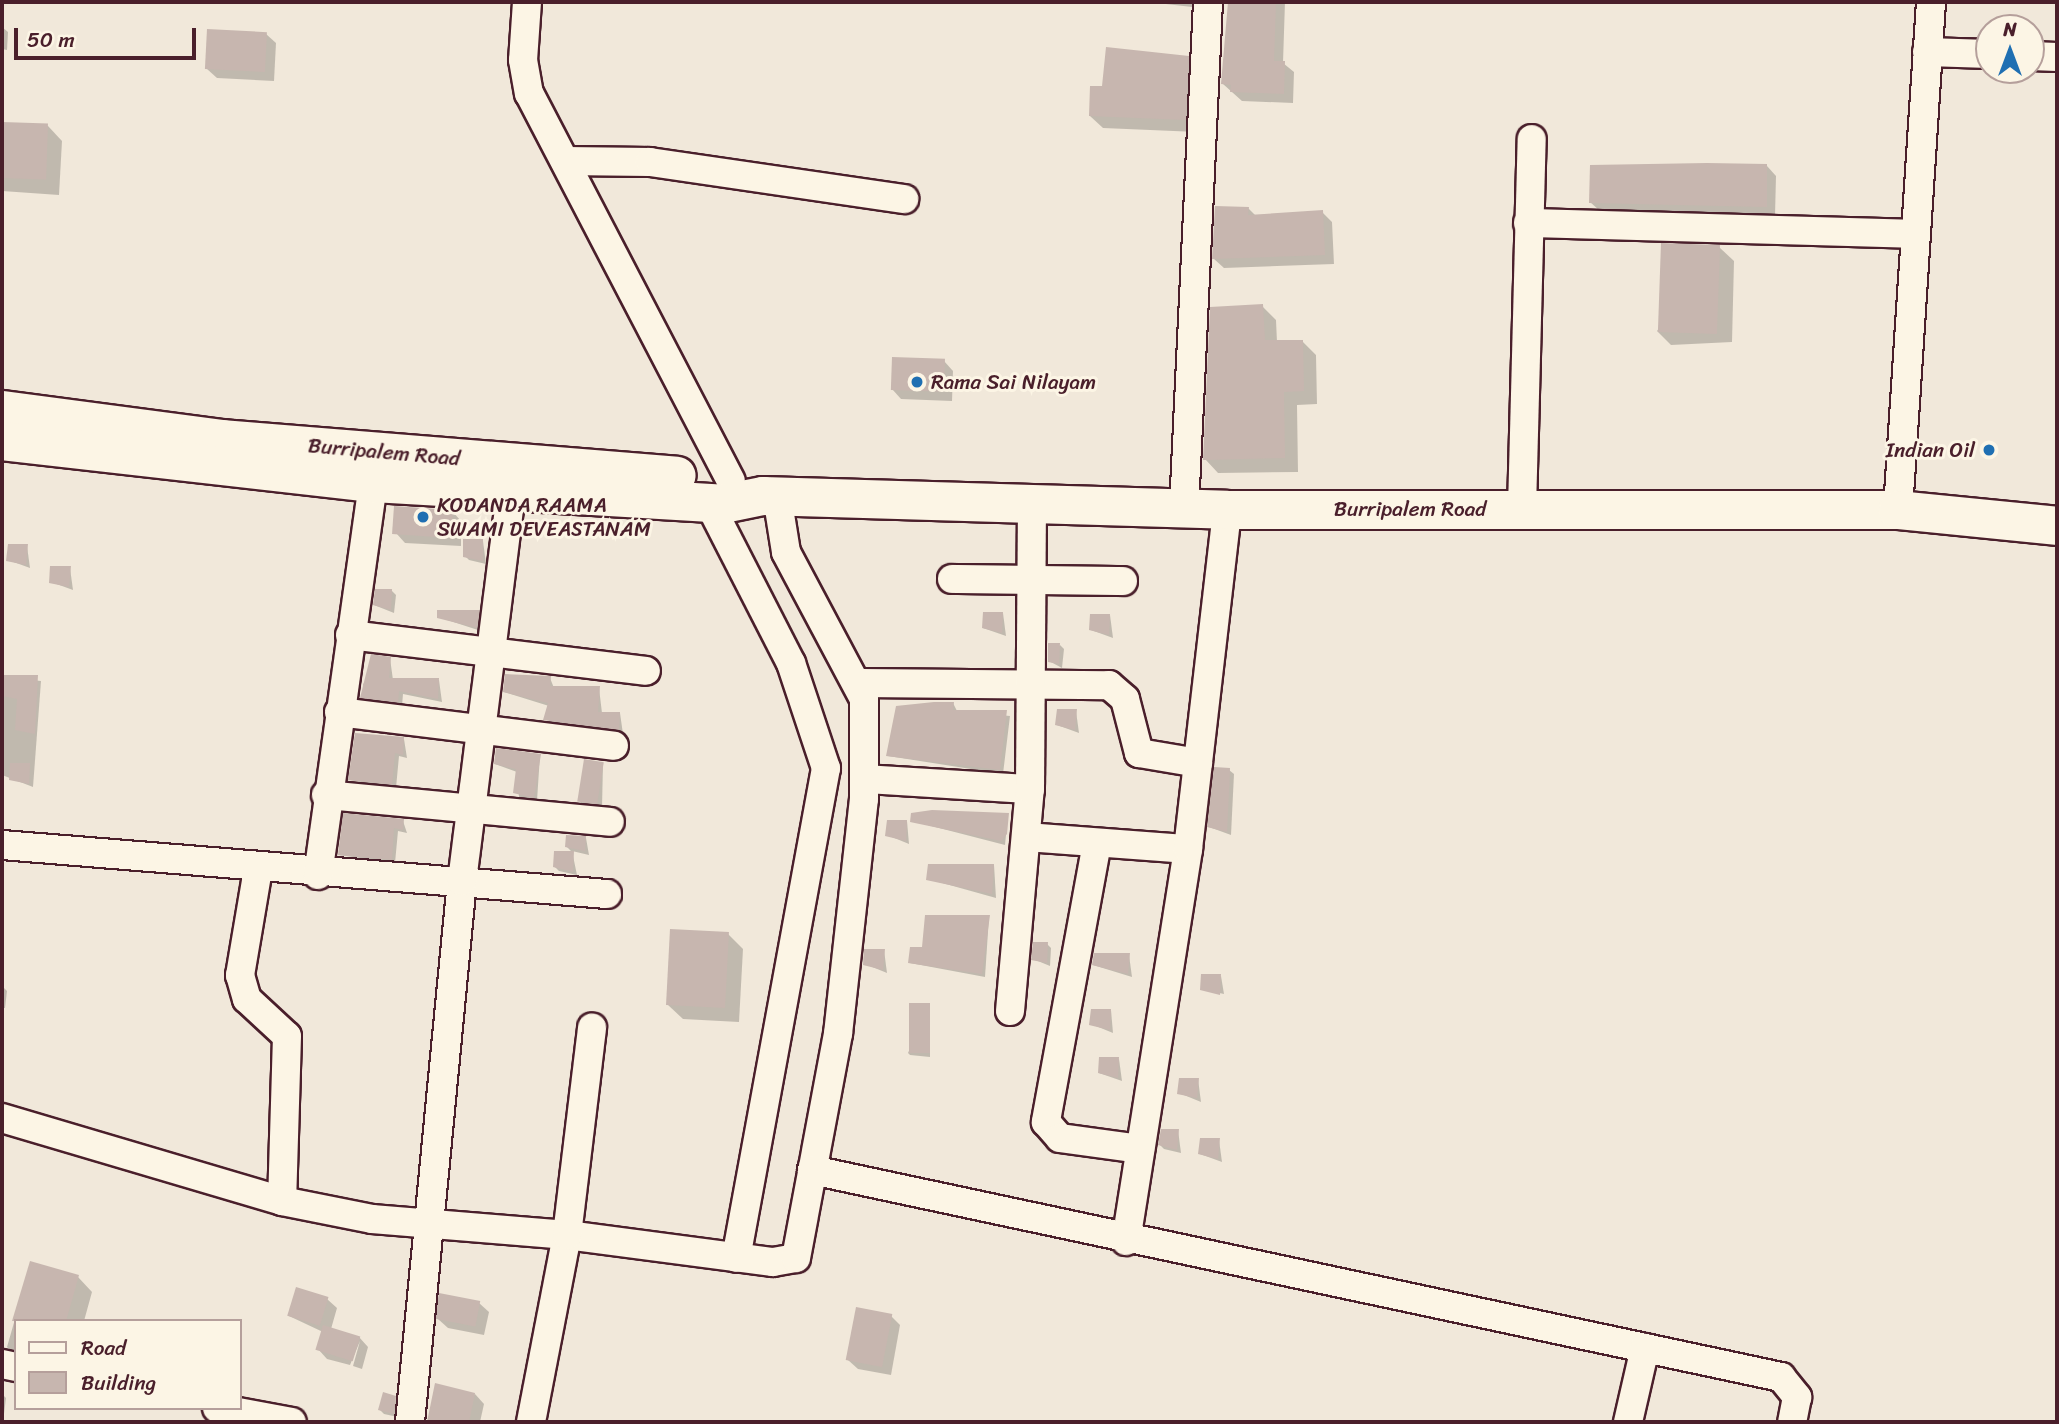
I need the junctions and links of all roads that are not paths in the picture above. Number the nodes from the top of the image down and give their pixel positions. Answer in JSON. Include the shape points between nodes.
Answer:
{"nodes":[{"id":1,"x":527,"y":2,"type":"edge"},
{"id":2,"x":1208,"y":2,"type":"edge"},
{"id":3,"x":1931,"y":2,"type":"edge"},
{"id":4,"x":1927,"y":52,"type":"junction"},
{"id":5,"x":1975,"y":54,"type":"edge"},
{"id":6,"x":1532,"y":139,"type":"dead end"},
{"id":7,"x":565,"y":161,"type":"junction"},
{"id":8,"x":904,"y":199,"type":"dead end"},
{"id":9,"x":1528,"y":223,"type":"junction"},
{"id":10,"x":1914,"y":234,"type":"junction"},
{"id":11,"x":2,"y":410,"type":"edge"},
{"id":12,"x":2,"y":441,"type":"edge"},
{"id":13,"x":2,"y":447,"type":"edge"},
{"id":14,"x":373,"y":484,"type":"junction"},
{"id":15,"x":511,"y":494,"type":"junction"},
{"id":16,"x":745,"y":494,"type":"junction"},
{"id":17,"x":1184,"y":509,"type":"junction"},
{"id":18,"x":1522,"y":509,"type":"junction"},
{"id":19,"x":1227,"y":510,"type":"junction"},
{"id":20,"x":1898,"y":510,"type":"junction"},
{"id":21,"x":1031,"y":518,"type":"junction"},
{"id":22,"x":2057,"y":526,"type":"edge"},
{"id":23,"x":1030,"y":570,"type":"junction"},
{"id":24,"x":952,"y":579,"type":"dead end"},
{"id":25,"x":1123,"y":581,"type":"dead end"},
{"id":26,"x":350,"y":635,"type":"junction"},
{"id":27,"x":490,"y":653,"type":"junction"},
{"id":28,"x":646,"y":671,"type":"dead end"},
{"id":29,"x":1030,"y":681,"type":"junction"},
{"id":30,"x":860,"y":683,"type":"junction"},
{"id":31,"x":339,"y":712,"type":"junction"},
{"id":32,"x":481,"y":730,"type":"junction"},
{"id":33,"x":614,"y":746,"type":"dead end"},
{"id":34,"x":1198,"y":763,"type":"junction"},
{"id":35,"x":865,"y":779,"type":"junction"},
{"id":36,"x":1030,"y":789,"type":"junction"},
{"id":37,"x":326,"y":795,"type":"junction"},
{"id":38,"x":470,"y":807,"type":"junction"},
{"id":39,"x":610,"y":822,"type":"dead end"},
{"id":40,"x":1027,"y":837,"type":"junction"},
{"id":41,"x":1097,"y":843,"type":"junction"},
{"id":42,"x":2,"y":845,"type":"edge"},
{"id":43,"x":1188,"y":849,"type":"junction"},
{"id":44,"x":258,"y":869,"type":"junction"},
{"id":45,"x":318,"y":875,"type":"junction"},
{"id":46,"x":462,"y":881,"type":"junction"},
{"id":47,"x":607,"y":894,"type":"dead end"},
{"id":48,"x":1010,"y":1011,"type":"dead end"},
{"id":49,"x":592,"y":1027,"type":"dead end"},
{"id":50,"x":2,"y":1118,"type":"edge"},
{"id":51,"x":1140,"y":1149,"type":"junction"},
{"id":52,"x":812,"y":1170,"type":"junction"},
{"id":53,"x":282,"y":1201,"type":"junction"},
{"id":54,"x":425,"y":1225,"type":"junction"},
{"id":55,"x":567,"y":1235,"type":"junction"},
{"id":56,"x":1126,"y":1241,"type":"junction"},
{"id":57,"x":736,"y":1258,"type":"junction"},
{"id":58,"x":1645,"y":1348,"type":"junction"},
{"id":59,"x":227,"y":1410,"type":"edge"},
{"id":60,"x":283,"y":1421,"type":"edge"},
{"id":61,"x":410,"y":1422,"type":"edge"},
{"id":62,"x":531,"y":1422,"type":"edge"},
{"id":63,"x":1628,"y":1422,"type":"edge"},
{"id":64,"x":1792,"y":1422,"type":"edge"}],
"edges":[{"from":1,"to":7,"type":"street","via":[[524,76]]},
{"from":2,"to":17,"type":"street"},
{"from":3,"to":4,"type":"street"},
{"from":4,"to":5,"type":"street"},
{"from":4,"to":10,"type":"street"},
{"from":6,"to":9,"type":"street"},
{"from":7,"to":8,"type":"street","via":[[650,162]]},
{"from":7,"to":16,"type":"street"},
{"from":9,"to":10,"type":"street"},
{"from":9,"to":18,"type":"street"},
{"from":10,"to":20,"type":"street"},
{"from":11,"to":16,"type":"main road","name":"Burripalem Road","via":[[221,439]]},
{"from":12,"to":13,"type":"street"},
{"from":12,"to":14,"type":"main road","name":"Burripalem Road"},
{"from":14,"to":15,"type":"main road","name":"Burripalem Road"},
{"from":14,"to":26,"type":"street"},
{"from":15,"to":16,"type":"main road","name":"Burripalem Road"},
{"from":15,"to":27,"type":"street"},
{"from":16,"to":21,"type":"main road","name":"Burripalem Road"},
{"from":16,"to":30,"type":"street","via":[[786,552]]},
{"from":16,"to":57,"type":"street","via":[[825,768]]},
{"from":17,"to":19,"type":"main road","name":"Burripalem Road"},
{"from":17,"to":21,"type":"main road","name":"Burripalem Road"},
{"from":18,"to":19,"type":"main road","name":"Burripalem Road"},
{"from":18,"to":20,"type":"main road","name":"Burripalem Road"},
{"from":19,"to":34,"type":"street"},
{"from":20,"to":22,"type":"main road","name":"Burripalem Road"},
{"from":21,"to":23,"type":"street"},
{"from":23,"to":24,"type":"street"},
{"from":23,"to":25,"type":"street"},
{"from":23,"to":29,"type":"street"},
{"from":26,"to":27,"type":"street"},
{"from":26,"to":31,"type":"street"},
{"from":27,"to":28,"type":"street"},
{"from":27,"to":32,"type":"street"},
{"from":29,"to":30,"type":"street"},
{"from":29,"to":34,"type":"street","via":[[1098,682],[1119,690],[1139,753]]},
{"from":29,"to":36,"type":"street"},
{"from":30,"to":35,"type":"street"},
{"from":31,"to":32,"type":"street"},
{"from":31,"to":37,"type":"street"},
{"from":32,"to":33,"type":"street"},
{"from":32,"to":38,"type":"street"},
{"from":34,"to":43,"type":"street"},
{"from":35,"to":36,"type":"street"},
{"from":35,"to":52,"type":"street","via":[[838,1034]]},
{"from":36,"to":40,"type":"street"},
{"from":37,"to":38,"type":"street"},
{"from":37,"to":45,"type":"street"},
{"from":38,"to":39,"type":"street"},
{"from":38,"to":46,"type":"street"},
{"from":40,"to":41,"type":"street"},
{"from":40,"to":48,"type":"street"},
{"from":41,"to":43,"type":"street"},
{"from":41,"to":51,"type":"street","via":[[1046,1122],[1059,1138]]},
{"from":42,"to":44,"type":"street"},
{"from":43,"to":51,"type":"street"},
{"from":44,"to":45,"type":"street"},
{"from":44,"to":53,"type":"street","via":[[240,975],[247,999],[288,1036]]},
{"from":45,"to":46,"type":"street"},
{"from":46,"to":47,"type":"street"},
{"from":46,"to":54,"type":"street"},
{"from":49,"to":55,"type":"street"},
{"from":50,"to":53,"type":"street"},
{"from":51,"to":56,"type":"street"},
{"from":52,"to":56,"type":"street"},
{"from":52,"to":57,"type":"street","via":[[796,1258]]},
{"from":53,"to":54,"type":"street"},
{"from":54,"to":55,"type":"street"},
{"from":54,"to":61,"type":"street"},
{"from":55,"to":57,"type":"street"},
{"from":55,"to":62,"type":"street"},
{"from":56,"to":58,"type":"street"},
{"from":58,"to":63,"type":"street"},
{"from":58,"to":64,"type":"street","via":[[1781,1377],[1797,1397]]},
{"from":59,"to":60,"type":"street"}]}
